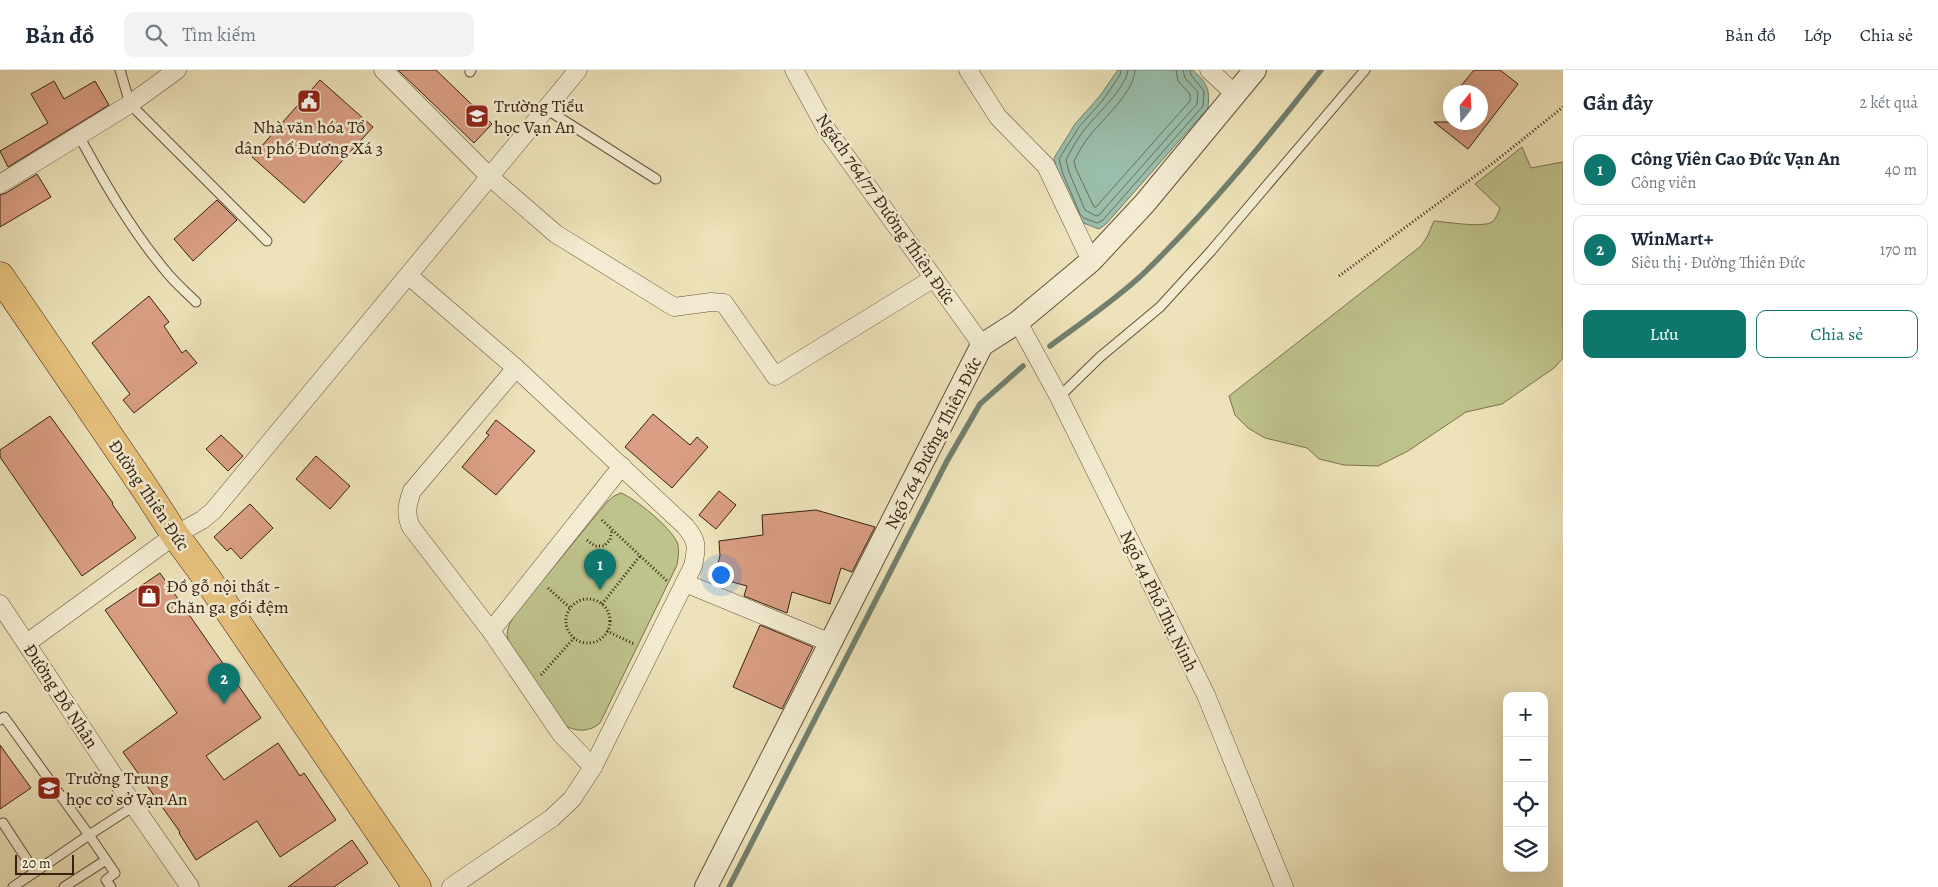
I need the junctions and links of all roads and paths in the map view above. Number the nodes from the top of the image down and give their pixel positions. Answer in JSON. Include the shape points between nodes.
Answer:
{"nodes":[{"id":1,"x":120,"y":70,"type":"edge"},
{"id":2,"x":177,"y":70,"type":"edge"},
{"id":3,"x":383,"y":70,"type":"edge"},
{"id":4,"x":578,"y":70,"type":"edge"},
{"id":5,"x":794,"y":70,"type":"edge"},
{"id":6,"x":968,"y":70,"type":"edge"},
{"id":7,"x":1209,"y":70,"type":"edge"},
{"id":8,"x":1256,"y":70,"type":"edge"},
{"id":9,"x":1365,"y":70,"type":"edge"},
{"id":10,"x":1236,"y":94,"type":"junction"},
{"id":11,"x":130,"y":104,"type":"junction"},
{"id":12,"x":1563,"y":107,"type":"edge"},
{"id":13,"x":546,"y":109,"type":"junction"},
{"id":14,"x":79,"y":136,"type":"junction"},
{"id":15,"x":490,"y":177,"type":"junction"},
{"id":16,"x":656,"y":179,"type":"dead end"},
{"id":17,"x":0,"y":184,"type":"edge"},
{"id":18,"x":267,"y":241,"type":"dead end"},
{"id":19,"x":1091,"y":261,"type":"junction"},
{"id":20,"x":0,"y":276,"type":"edge"},
{"id":21,"x":409,"y":276,"type":"junction"},
{"id":22,"x":1339,"y":276,"type":"dead end"},
{"id":23,"x":934,"y":278,"type":"junction"},
{"id":24,"x":196,"y":302,"type":"dead end"},
{"id":25,"x":1018,"y":322,"type":"junction"},
{"id":26,"x":982,"y":345,"type":"junction"},
{"id":27,"x":516,"y":368,"type":"junction"},
{"id":28,"x":1059,"y":397,"type":"junction"},
{"id":29,"x":622,"y":466,"type":"junction"},
{"id":30,"x":598,"y":516,"type":"dead end"},
{"id":31,"x":612,"y":530,"type":"junction"},
{"id":32,"x":175,"y":535,"type":"junction"},
{"id":33,"x":586,"y":538,"type":"dead end"},
{"id":34,"x":640,"y":556,"type":"junction"},
{"id":35,"x":676,"y":582,"type":"junction"},
{"id":36,"x":543,"y":584,"type":"dead end"},
{"id":37,"x":0,"y":604,"type":"edge"},
{"id":38,"x":602,"y":604,"type":"junction"},
{"id":39,"x":570,"y":608,"type":"junction"},
{"id":40,"x":491,"y":631,"type":"junction"},
{"id":41,"x":607,"y":631,"type":"junction"},
{"id":42,"x":574,"y":638,"type":"junction"},
{"id":43,"x":27,"y":643,"type":"junction"},
{"id":44,"x":830,"y":643,"type":"junction"},
{"id":45,"x":636,"y":645,"type":"dead end"},
{"id":46,"x":536,"y":679,"type":"dead end"},
{"id":47,"x":0,"y":720,"type":"edge"},
{"id":48,"x":593,"y":767,"type":"junction"},
{"id":49,"x":134,"y":806,"type":"junction"},
{"id":50,"x":4,"y":823,"type":"dead end"},
{"id":51,"x":89,"y":835,"type":"junction"},
{"id":52,"x":106,"y":860,"type":"junction"},
{"id":53,"x":35,"y":872,"type":"junction"},
{"id":54,"x":13,"y":887,"type":"edge"},
{"id":55,"x":64,"y":887,"type":"edge"},
{"id":56,"x":110,"y":887,"type":"edge"},
{"id":57,"x":190,"y":887,"type":"edge"},
{"id":58,"x":417,"y":887,"type":"edge"},
{"id":59,"x":451,"y":887,"type":"edge"},
{"id":60,"x":706,"y":887,"type":"edge"},
{"id":61,"x":1284,"y":887,"type":"edge"}],
"edges":[{"from":1,"to":11,"type":"lane"},
{"from":2,"to":11,"type":"street"},
{"from":3,"to":15,"type":"street"},
{"from":4,"to":13,"type":"street"},
{"from":5,"to":23,"type":"street","name":"Ngách 764/77 Đường Thiên Đức","via":[[827,130]]},
{"from":6,"to":19,"type":"street","via":[[998,117],[1046,166]]},
{"from":7,"to":10,"type":"street"},
{"from":8,"to":10,"type":"street","name":"Ngõ 764 Đường Thiên Đức"},
{"from":9,"to":28,"type":"lane","via":[[1160,307],[1100,357]]},
{"from":10,"to":19,"type":"street","name":"Ngõ 764 Đường Thiên Đức","via":[[1145,203]]},
{"from":11,"to":14,"type":"street"},
{"from":11,"to":18,"type":"lane"},
{"from":12,"to":22,"type":"path","via":[[1497,160]]},
{"from":13,"to":15,"type":"street"},
{"from":13,"to":16,"type":"lane"},
{"from":14,"to":17,"type":"street"},
{"from":14,"to":24,"type":"lane","via":[[107,189],[138,237]]},
{"from":15,"to":21,"type":"street"},
{"from":15,"to":23,"type":"street","via":[[556,234],[674,307],[724,303],[775,376]]},
{"from":19,"to":25,"type":"street","name":"Ngõ 764 Đường Thiên Đức"},
{"from":20,"to":32,"type":"main road","name":"Đường Thiên Đức"},
{"from":21,"to":27,"type":"street"},
{"from":21,"to":32,"type":"street","via":[[224,500],[202,520]]},
{"from":23,"to":26,"type":"street","name":"Ngách 764/77 Đường Thiên Đức"},
{"from":25,"to":26,"type":"street","name":"Ngõ 764 Đường Thiên Đức"},
{"from":25,"to":28,"type":"street","name":"Ngõ 44 Phố Thụ Ninh"},
{"from":26,"to":44,"type":"street","name":"Ngõ 764 Đường Thiên Đức"},
{"from":27,"to":29,"type":"street"},
{"from":27,"to":40,"type":"street","via":[[423,477],[412,491],[407,505],[411,527]]},
{"from":28,"to":61,"type":"street","name":"Ngõ 44 Phố Thụ Ninh","via":[[1206,696]]},
{"from":29,"to":35,"type":"street","via":[[695,537],[697,550],[693,566]]},
{"from":29,"to":40,"type":"street"},
{"from":30,"to":31,"type":"path"},
{"from":31,"to":33,"type":"path","via":[[610,540],[604,546],[591,544]]},
{"from":31,"to":34,"type":"path"},
{"from":32,"to":43,"type":"street"},
{"from":32,"to":58,"type":"main road","name":"Đường Thiên Đức"},
{"from":34,"to":35,"type":"path"},
{"from":34,"to":38,"type":"path"},
{"from":35,"to":44,"type":"street"},
{"from":35,"to":48,"type":"street"},
{"from":36,"to":39,"type":"path"},
{"from":37,"to":43,"type":"street","name":"Đường Đỗ Nhân"},
{"from":38,"to":39,"type":"path","via":[[585,599]]},
{"from":38,"to":41,"type":"path","via":[[609,613]]},
{"from":39,"to":42,"type":"path","via":[[566,626]]},
{"from":40,"to":48,"type":"street","via":[[561,734]]},
{"from":41,"to":42,"type":"path","via":[[595,642]]},
{"from":41,"to":45,"type":"path"},
{"from":42,"to":46,"type":"path"},
{"from":43,"to":49,"type":"street","name":"Đường Đỗ Nhân"},
{"from":44,"to":60,"type":"street","name":"Ngõ 764 Đường Thiên Đức"},
{"from":47,"to":51,"type":"lane","via":[[4,717]]},
{"from":48,"to":59,"type":"street","via":[[572,799],[552,818]]},
{"from":49,"to":51,"type":"lane"},
{"from":49,"to":57,"type":"street","name":"Đường Đỗ Nhân"},
{"from":50,"to":53,"type":"lane"},
{"from":51,"to":52,"type":"lane"},
{"from":51,"to":53,"type":"lane"},
{"from":52,"to":55,"type":"lane"},
{"from":52,"to":56,"type":"lane","via":[[115,873],[106,880]]},
{"from":53,"to":54,"type":"lane"}]}
